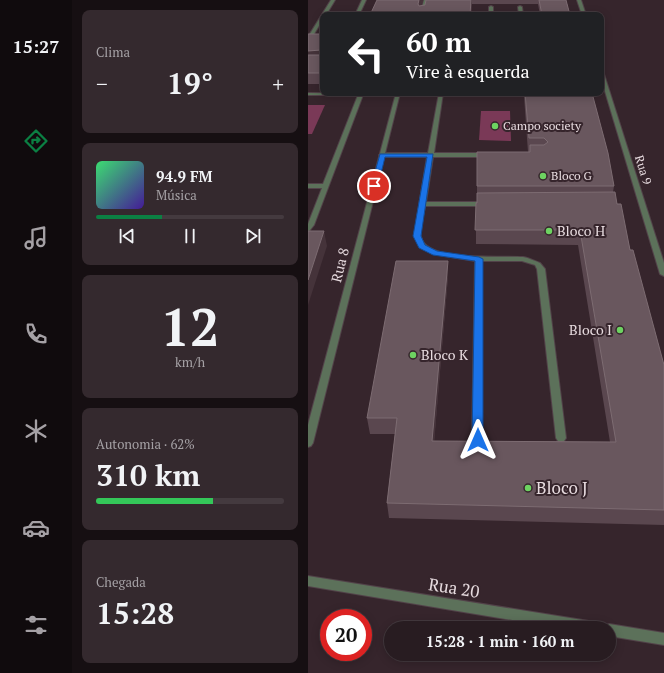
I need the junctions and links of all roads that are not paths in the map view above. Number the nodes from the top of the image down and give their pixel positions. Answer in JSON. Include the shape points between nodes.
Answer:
{"nodes":[{"id":1,"x":333,"y":0,"type":"edge"},
{"id":2,"x":364,"y":0,"type":"edge"},
{"id":3,"x":426,"y":0,"type":"edge"},
{"id":4,"x":579,"y":0,"type":"edge"},
{"id":5,"x":491,"y":7,"type":"dead end"},
{"id":6,"x":520,"y":7,"type":"dead end"},
{"id":7,"x":326,"y":12,"type":"edge"},
{"id":8,"x":359,"y":12,"type":"edge"},
{"id":9,"x":423,"y":12,"type":"edge"},
{"id":10,"x":491,"y":12,"type":"edge"},
{"id":11,"x":521,"y":12,"type":"edge"},
{"id":12,"x":583,"y":12,"type":"edge"},
{"id":13,"x":320,"y":21,"type":"edge"},
{"id":14,"x":320,"y":42,"type":"edge"},
{"id":15,"x":604,"y":81,"type":"edge"},
{"id":16,"x":308,"y":94,"type":"edge"},
{"id":17,"x":320,"y":94,"type":"edge"},
{"id":18,"x":359,"y":96,"type":"edge"},
{"id":19,"x":397,"y":96,"type":"edge"},
{"id":20,"x":440,"y":96,"type":"edge"},
{"id":21,"x":382,"y":155,"type":"junction"},
{"id":22,"x":430,"y":155,"type":"junction"},
{"id":23,"x":490,"y":155,"type":"edge"},
{"id":24,"x":308,"y":186,"type":"edge"},
{"id":25,"x":325,"y":186,"type":"junction"},
{"id":26,"x":422,"y":204,"type":"junction"},
{"id":27,"x":494,"y":204,"type":"edge"},
{"id":28,"x":308,"y":229,"type":"edge"},
{"id":29,"x":479,"y":259,"type":"junction"},
{"id":30,"x":664,"y":274,"type":"edge"},
{"id":31,"x":561,"y":438,"type":"dead end"},
{"id":32,"x":478,"y":440,"type":"edge"},
{"id":33,"x":308,"y":443,"type":"edge"},
{"id":34,"x":308,"y":581,"type":"edge"},
{"id":35,"x":552,"y":621,"type":"edge"},
{"id":36,"x":616,"y":631,"type":"edge"},
{"id":37,"x":664,"y":639,"type":"edge"}],
"edges":[{"from":1,"to":7,"type":"street"},
{"from":2,"to":8,"type":"street"},
{"from":3,"to":9,"type":"street"},
{"from":4,"to":12,"type":"street"},
{"from":5,"to":10,"type":"street"},
{"from":6,"to":11,"type":"street"},
{"from":13,"to":14,"type":"street","via":[[309,39],[312,42]]},
{"from":15,"to":30,"type":"street","name":"Rua 9"},
{"from":16,"to":17,"type":"street"},
{"from":18,"to":25,"type":"street"},
{"from":19,"to":21,"type":"street","name":"Rua 8"},
{"from":20,"to":22,"type":"street"},
{"from":21,"to":22,"type":"street"},
{"from":21,"to":33,"type":"street","name":"Rua 8"},
{"from":22,"to":23,"type":"street"},
{"from":22,"to":26,"type":"street"},
{"from":24,"to":25,"type":"street"},
{"from":25,"to":28,"type":"street"},
{"from":26,"to":27,"type":"street"},
{"from":26,"to":29,"type":"street","via":[[417,236],[422,246],[436,253]]},
{"from":29,"to":31,"type":"street","via":[[523,259],[538,264],[541,269]]},
{"from":29,"to":32,"type":"street"},
{"from":34,"to":35,"type":"street","name":"Rua 20"},
{"from":36,"to":37,"type":"street"}]}
